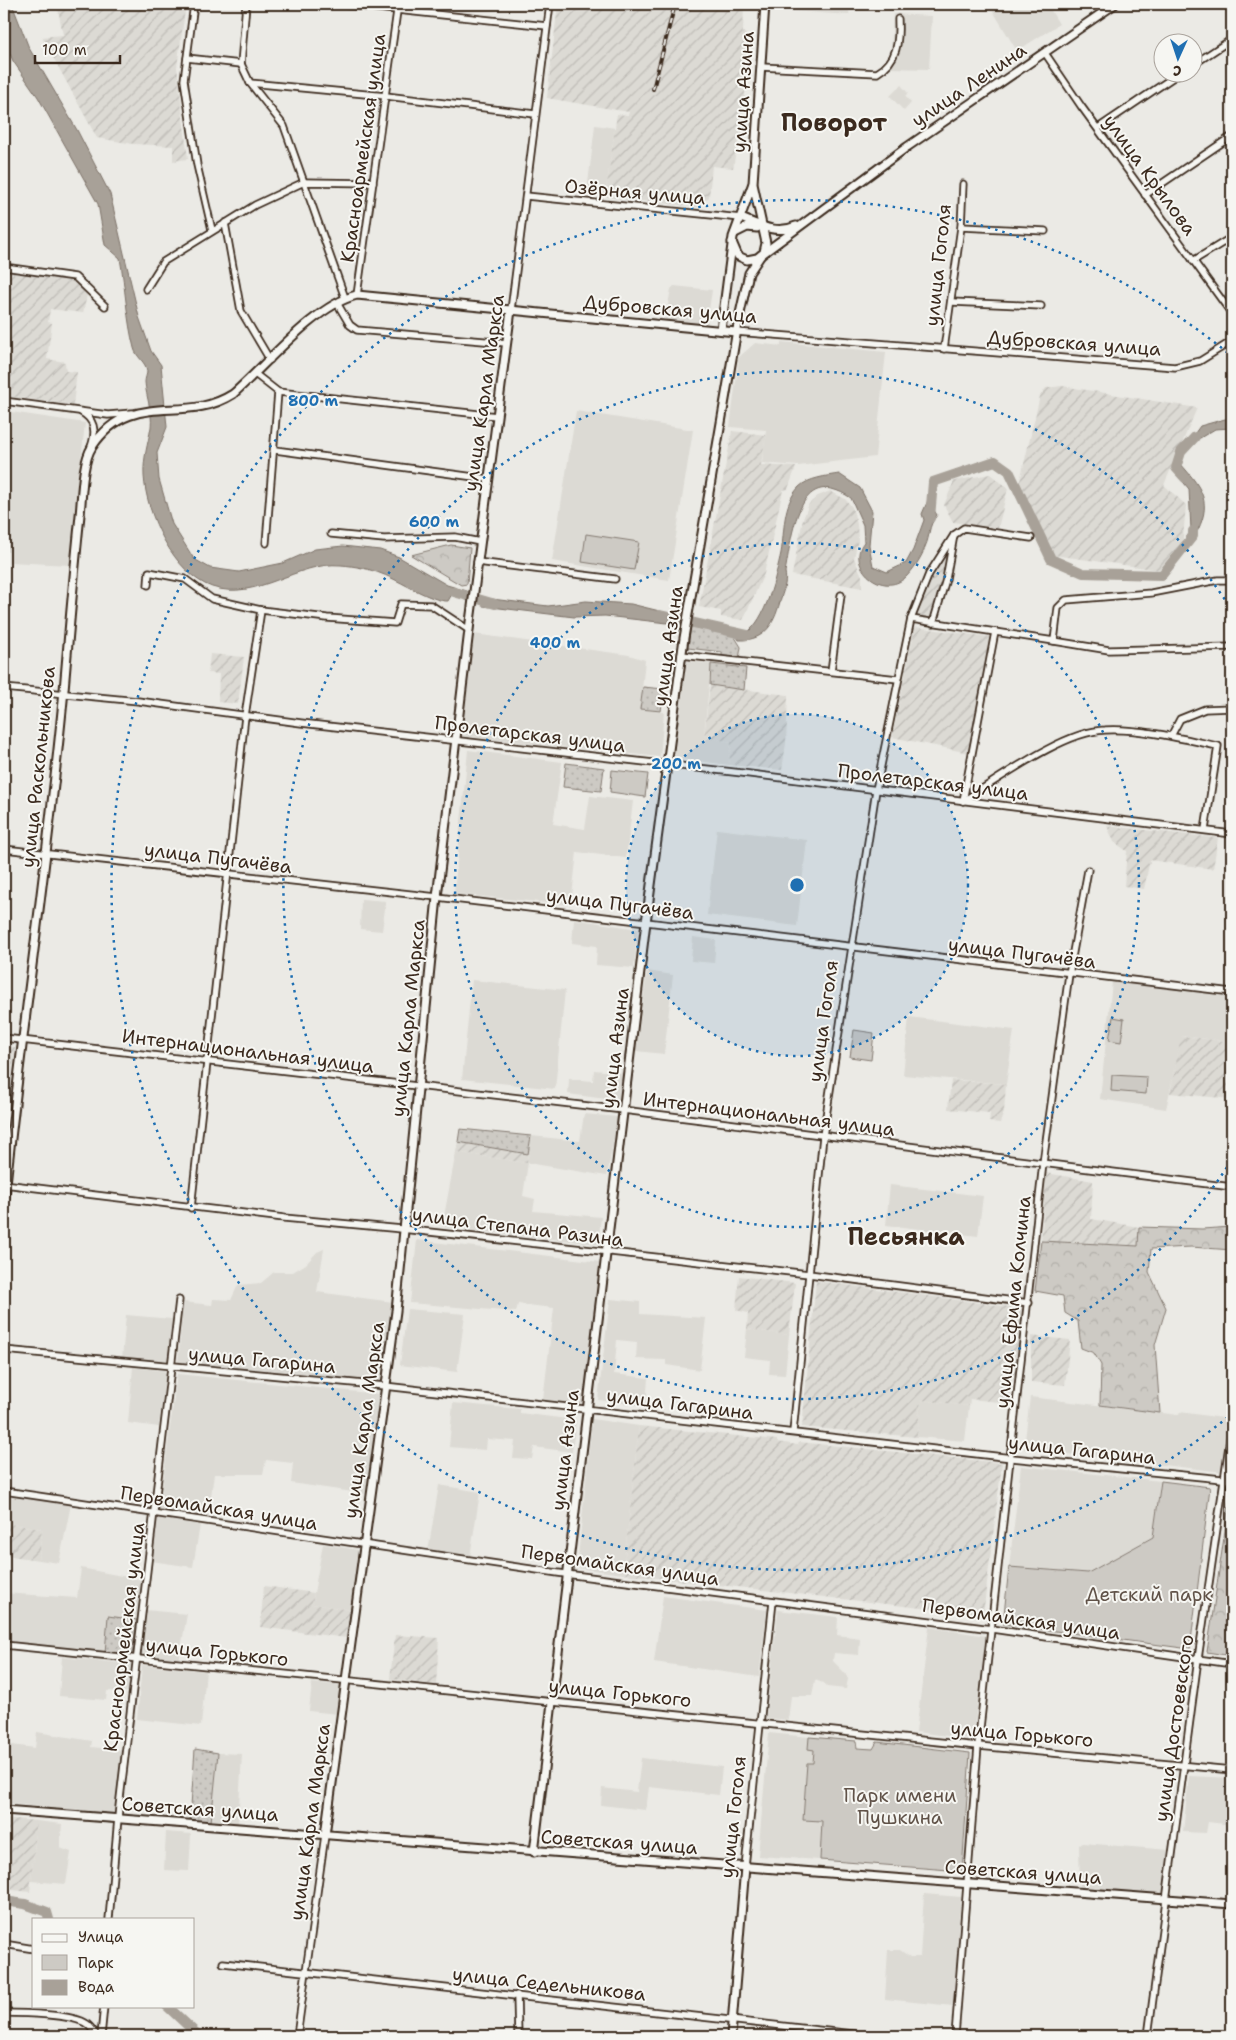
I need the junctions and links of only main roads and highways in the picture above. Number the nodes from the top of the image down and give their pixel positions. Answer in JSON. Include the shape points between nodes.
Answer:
{"nodes":[{"id":1,"x":765,"y":4,"type":"edge"},
{"id":2,"x":1115,"y":4,"type":"edge"},
{"id":3,"x":753,"y":183,"type":"junction"},
{"id":4,"x":818,"y":212,"type":"junction"},
{"id":5,"x":741,"y":218,"type":"junction"},
{"id":6,"x":763,"y":226,"type":"junction"},
{"id":7,"x":735,"y":233,"type":"junction"},
{"id":8,"x":765,"y":238,"type":"junction"},
{"id":9,"x":732,"y":242,"type":"junction"},
{"id":10,"x":762,"y":254,"type":"junction"},
{"id":11,"x":511,"y":310,"type":"junction"},
{"id":12,"x":721,"y":330,"type":"junction"},
{"id":13,"x":736,"y":332,"type":"junction"},
{"id":14,"x":135,"y":413,"type":"joint"},
{"id":15,"x":5,"y":1184,"type":"edge"},
{"id":16,"x":4,"y":1204,"type":"edge"},
{"id":17,"x":4,"y":1810,"type":"edge"},
{"id":18,"x":325,"y":1835,"type":"junction"},
{"id":19,"x":534,"y":1852,"type":"junction"},
{"id":20,"x":745,"y":1867,"type":"junction"},
{"id":21,"x":1232,"y":1904,"type":"edge"},
{"id":22,"x":731,"y":2036,"type":"edge"}],
"edges":[{"from":1,"to":3,"type":"main road","name":"улица Азина"},
{"from":2,"to":4,"type":"main road","name":"улица Ленина"},
{"from":3,"to":5,"type":"main road","name":"улица Азина"},
{"from":3,"to":6,"type":"main road","name":"улица Азина"},
{"from":4,"to":6,"type":"main road","name":"улица Ленина","via":[[783,231]]},
{"from":4,"to":10,"type":"main road","name":"улица Ленина"},
{"from":5,"to":6,"type":"main road","name":"улица Ленина"},
{"from":5,"to":7,"type":"main road","name":"улица Азина"},
{"from":6,"to":8,"type":"main road","name":"улица Азина"},
{"from":7,"to":8,"type":"main road","via":[[751,226],[760,230]]},
{"from":7,"to":9,"type":"main road"},
{"from":8,"to":10,"type":"main road"},
{"from":9,"to":10,"type":"main road","via":[[735,252],[742,258],[752,260]]},
{"from":9,"to":12,"type":"main road"},
{"from":10,"to":13,"type":"main road","name":"улица Азина","via":[[746,282]]},
{"from":11,"to":12,"type":"main road","name":"Дубровская улица"},
{"from":11,"to":14,"type":"main road","name":"Дубровская улица","via":[[357,295],[346,298],[300,331],[224,400],[200,407]]},
{"from":11,"to":18,"type":"main road","name":"улица Карла Маркса","via":[[437,897],[396,1304]]},
{"from":12,"to":13,"type":"main road","name":"Дубровская улица"},
{"from":13,"to":19,"type":"main road","name":"улица Азина","via":[[684,638],[646,922]]},
{"from":14,"to":15,"type":"main road","name":"улица Раскольникова","via":[[111,426],[91,449],[83,490],[64,693]]},
{"from":15,"to":16,"type":"main road","name":"улица Раскольникова"},
{"from":17,"to":18,"type":"main road","name":"Советская улица"},
{"from":18,"to":19,"type":"main road","name":"Советская улица"},
{"from":19,"to":20,"type":"main road","name":"Советская улица"},
{"from":20,"to":21,"type":"main road","name":"Советская улица"},
{"from":20,"to":22,"type":"main road","name":"улица Гоголя"}]}
